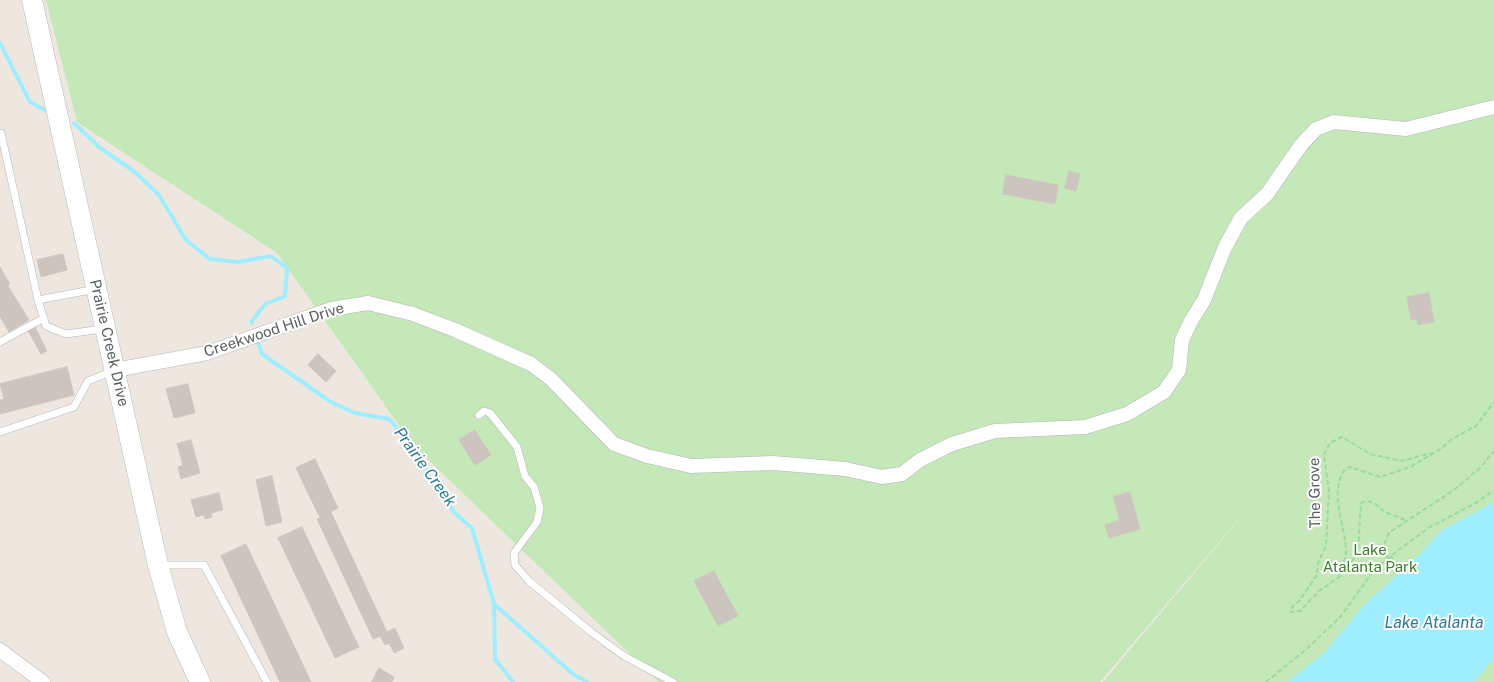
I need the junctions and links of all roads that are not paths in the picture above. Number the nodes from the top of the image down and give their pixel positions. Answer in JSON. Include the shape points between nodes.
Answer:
{"nodes":[{"id":1,"x":32,"y":0,"type":"edge"},
{"id":2,"x":1494,"y":107,"type":"edge"},
{"id":3,"x":1,"y":133,"type":"edge"},
{"id":4,"x":96,"y":289,"type":"junction"},
{"id":5,"x":38,"y":300,"type":"junction"},
{"id":6,"x":44,"y":318,"type":"junction"},
{"id":7,"x":105,"y":329,"type":"junction"},
{"id":8,"x":0,"y":342,"type":"edge"},
{"id":9,"x":115,"y":370,"type":"junction"},
{"id":10,"x":479,"y":415,"type":"dead end"},
{"id":11,"x":0,"y":432,"type":"edge"},
{"id":12,"x":158,"y":565,"type":"junction"},
{"id":13,"x":0,"y":650,"type":"edge"},
{"id":14,"x":43,"y":682,"type":"edge"},
{"id":15,"x":200,"y":682,"type":"edge"},
{"id":16,"x":267,"y":682,"type":"edge"},
{"id":17,"x":672,"y":682,"type":"edge"}],
"edges":[{"from":1,"to":4,"type":"main road","name":"Prairie Creek Drive"},
{"from":2,"to":9,"type":"street","name":"Creekwood Hill Drive","via":[[1406,130],[1334,122],[1316,129],[1301,144],[1267,194],[1241,218],[1182,340],[1179,370],[1164,392],[1127,414],[1085,427],[995,431],[952,444],[920,460],[902,474],[882,477],[773,463],[691,466],[647,456],[614,444],[551,379],[531,364],[456,330],[413,314],[368,303],[332,309],[207,353]]},
{"from":3,"to":5,"type":"lane"},
{"from":4,"to":5,"type":"lane"},
{"from":4,"to":7,"type":"main road","name":"Prairie Creek Drive"},
{"from":5,"to":6,"type":"lane"},
{"from":6,"to":7,"type":"lane","via":[[46,326],[66,334]]},
{"from":6,"to":8,"type":"lane"},
{"from":7,"to":9,"type":"main road","name":"Prairie Creek Drive"},
{"from":9,"to":11,"type":"lane","via":[[88,381],[74,407]]},
{"from":9,"to":12,"type":"main road","name":"Prairie Creek Drive"},
{"from":10,"to":17,"type":"lane","via":[[484,412],[490,414],[516,447],[540,508],[536,522],[514,553],[515,565],[591,632],[624,656]]},
{"from":12,"to":15,"type":"main road","name":"Prairie Creek Drive","via":[[177,632]]},
{"from":12,"to":16,"type":"lane","via":[[204,565]]},
{"from":13,"to":14,"type":"street"}]}
